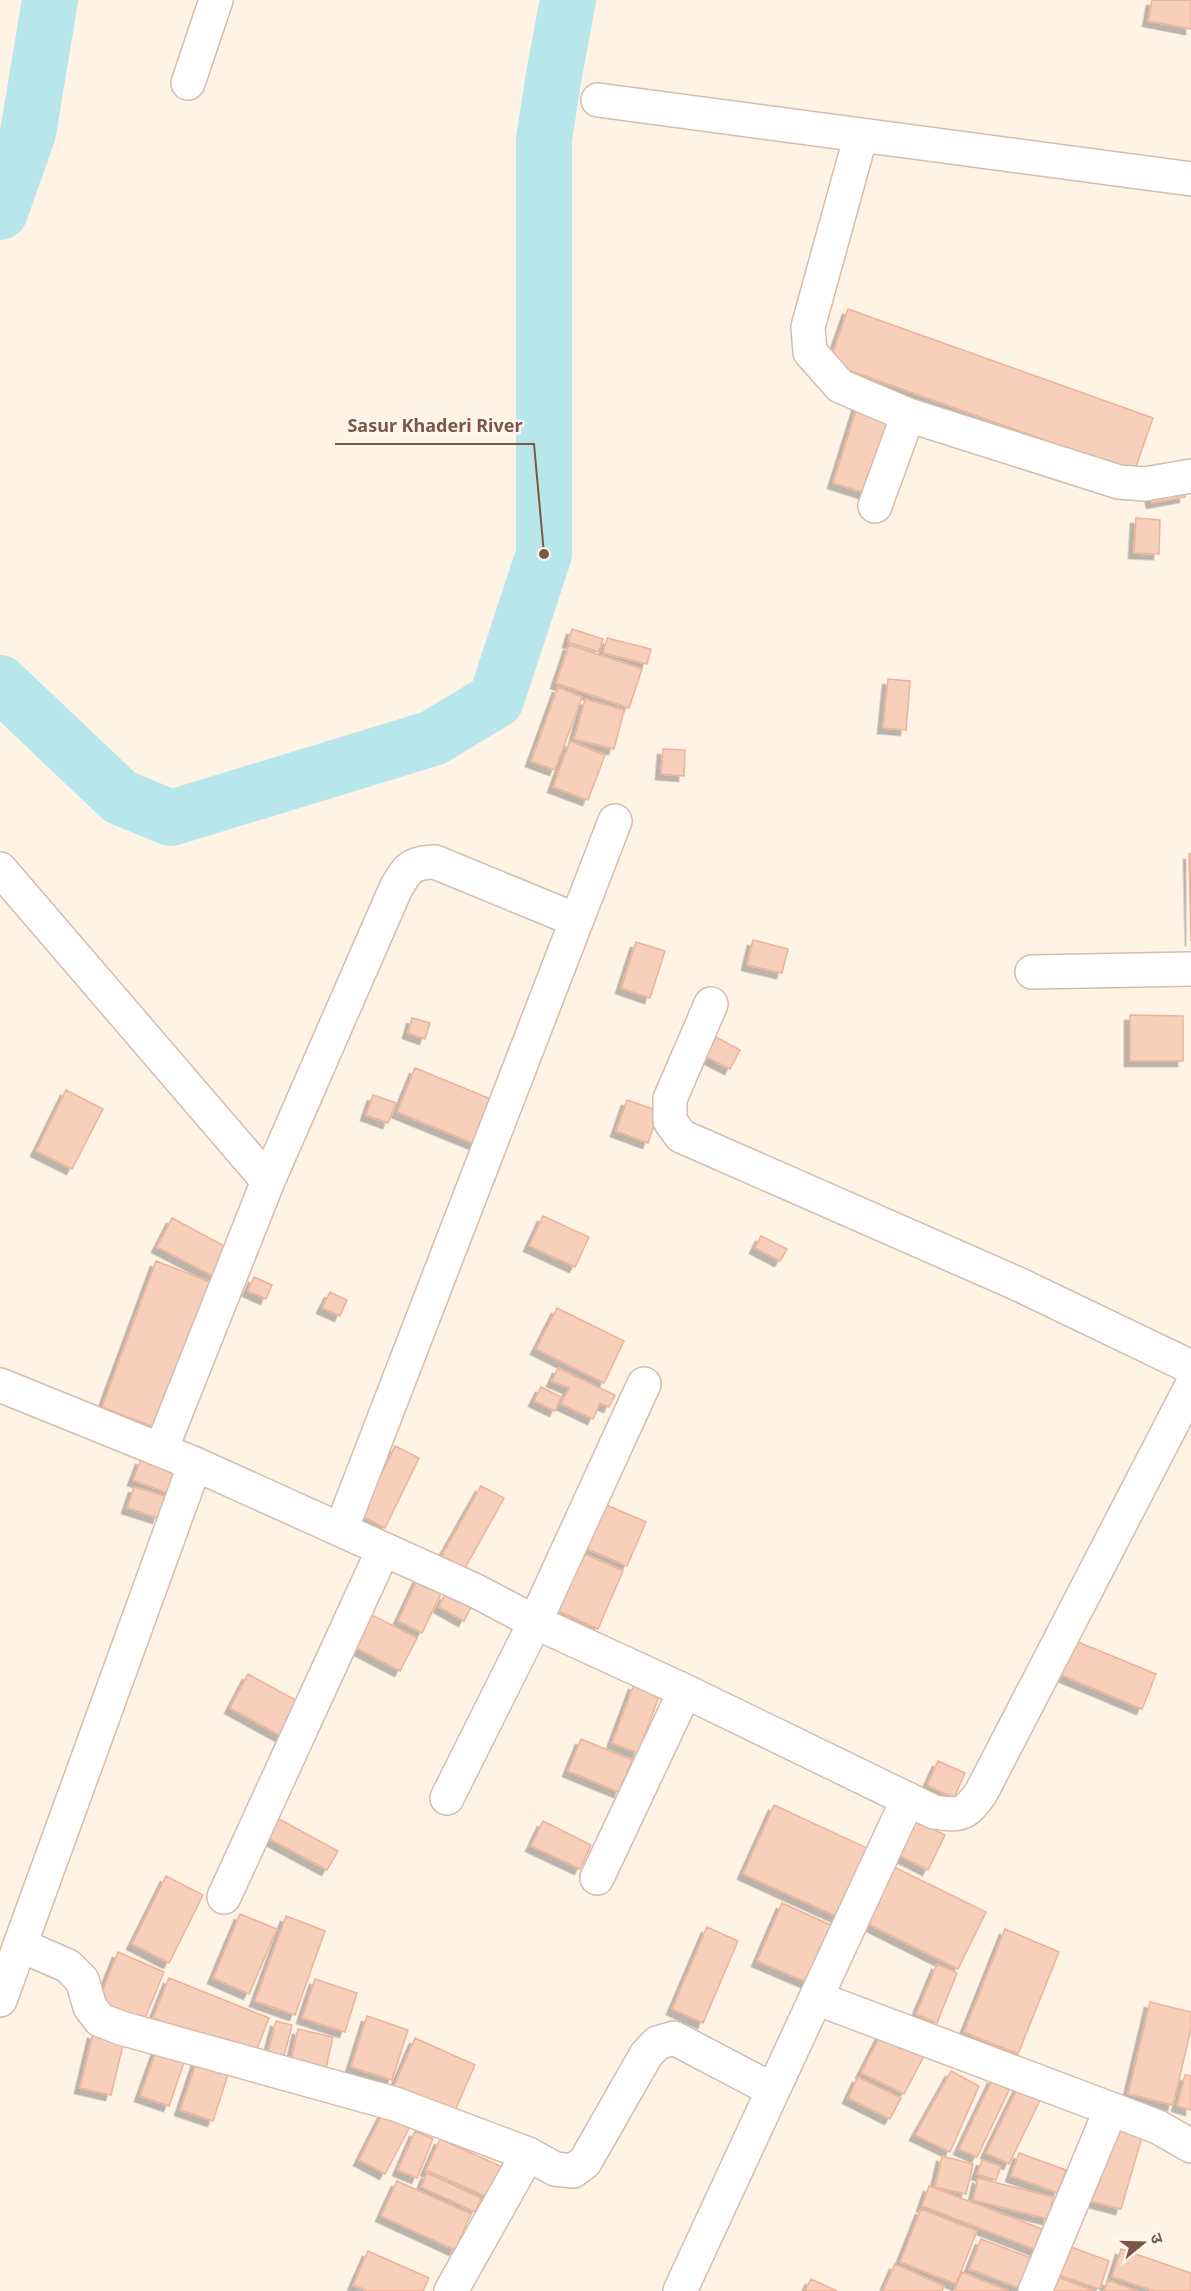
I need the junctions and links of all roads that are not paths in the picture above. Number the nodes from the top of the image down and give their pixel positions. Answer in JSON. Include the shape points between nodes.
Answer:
{"nodes":[{"id":1,"x":216,"y":0,"type":"edge"},
{"id":2,"x":188,"y":82,"type":"dead end"},
{"id":3,"x":598,"y":100,"type":"dead end"},
{"id":4,"x":861,"y":135,"type":"junction"},
{"id":5,"x":1191,"y":179,"type":"edge"},
{"id":6,"x":908,"y":415,"type":"junction"},
{"id":7,"x":1191,"y":476,"type":"edge"},
{"id":8,"x":875,"y":506,"type":"dead end"},
{"id":9,"x":615,"y":821,"type":"dead end"},
{"id":10,"x":0,"y":869,"type":"edge"},
{"id":11,"x":576,"y":920,"type":"junction"},
{"id":12,"x":1191,"y":969,"type":"edge"},
{"id":13,"x":1032,"y":972,"type":"dead end"},
{"id":14,"x":711,"y":1004,"type":"dead end"},
{"id":15,"x":268,"y":1181,"type":"junction"},
{"id":16,"x":1191,"y":1367,"type":"edge"},
{"id":17,"x":644,"y":1384,"type":"dead end"},
{"id":18,"x":0,"y":1385,"type":"edge"},
{"id":19,"x":1191,"y":1386,"type":"edge"},
{"id":20,"x":161,"y":1450,"type":"junction"},
{"id":21,"x":195,"y":1464,"type":"junction"},
{"id":22,"x":341,"y":1530,"type":"junction"},
{"id":23,"x":383,"y":1550,"type":"junction"},
{"id":24,"x":535,"y":1622,"type":"junction"},
{"id":25,"x":685,"y":1691,"type":"junction"},
{"id":26,"x":447,"y":1798,"type":"dead end"},
{"id":27,"x":908,"y":1799,"type":"junction"},
{"id":28,"x":597,"y":1878,"type":"dead end"},
{"id":29,"x":224,"y":1897,"type":"dead end"},
{"id":30,"x":20,"y":1945,"type":"junction"},
{"id":31,"x":816,"y":1998,"type":"junction"},
{"id":32,"x":0,"y":2000,"type":"edge"},
{"id":33,"x":773,"y":2090,"type":"junction"},
{"id":34,"x":1111,"y":2109,"type":"junction"},
{"id":35,"x":1191,"y":2146,"type":"edge"},
{"id":36,"x":528,"y":2154,"type":"junction"},
{"id":37,"x":451,"y":2291,"type":"edge"},
{"id":38,"x":680,"y":2291,"type":"edge"},
{"id":39,"x":1035,"y":2291,"type":"edge"}],
"edges":[{"from":1,"to":2,"type":"street"},
{"from":3,"to":4,"type":"street"},
{"from":4,"to":5,"type":"street"},
{"from":4,"to":6,"type":"street","via":[[808,327],[810,352],[840,386]]},
{"from":6,"to":7,"type":"street","via":[[1119,482],[1145,484]]},
{"from":6,"to":8,"type":"street"},
{"from":9,"to":11,"type":"street"},
{"from":10,"to":15,"type":"street"},
{"from":11,"to":15,"type":"street","via":[[435,862],[416,863],[405,871]]},
{"from":11,"to":22,"type":"street"},
{"from":12,"to":13,"type":"street"},
{"from":14,"to":16,"type":"street","via":[[670,1099],[670,1121],[681,1136],[1018,1284]]},
{"from":15,"to":20,"type":"street"},
{"from":17,"to":24,"type":"street"},
{"from":18,"to":20,"type":"street"},
{"from":19,"to":27,"type":"street","via":[[970,1809],[954,1815],[934,1812]]},
{"from":20,"to":21,"type":"street"},
{"from":21,"to":22,"type":"street"},
{"from":21,"to":30,"type":"street"},
{"from":22,"to":23,"type":"street"},
{"from":23,"to":24,"type":"street"},
{"from":23,"to":29,"type":"street"},
{"from":24,"to":25,"type":"street"},
{"from":24,"to":26,"type":"street"},
{"from":25,"to":27,"type":"street"},
{"from":25,"to":28,"type":"street"},
{"from":27,"to":31,"type":"street"},
{"from":30,"to":32,"type":"street"},
{"from":30,"to":36,"type":"street","via":[[68,1966],[82,1980],[90,2007],[100,2020],[396,2104]]},
{"from":31,"to":33,"type":"street"},
{"from":31,"to":34,"type":"street"},
{"from":33,"to":36,"type":"street","via":[[674,2038],[657,2043],[646,2055],[585,2162],[573,2171],[555,2169]]},
{"from":33,"to":38,"type":"street"},
{"from":34,"to":35,"type":"street","via":[[1158,2127]]},
{"from":34,"to":39,"type":"street"},
{"from":36,"to":37,"type":"street"}]}
